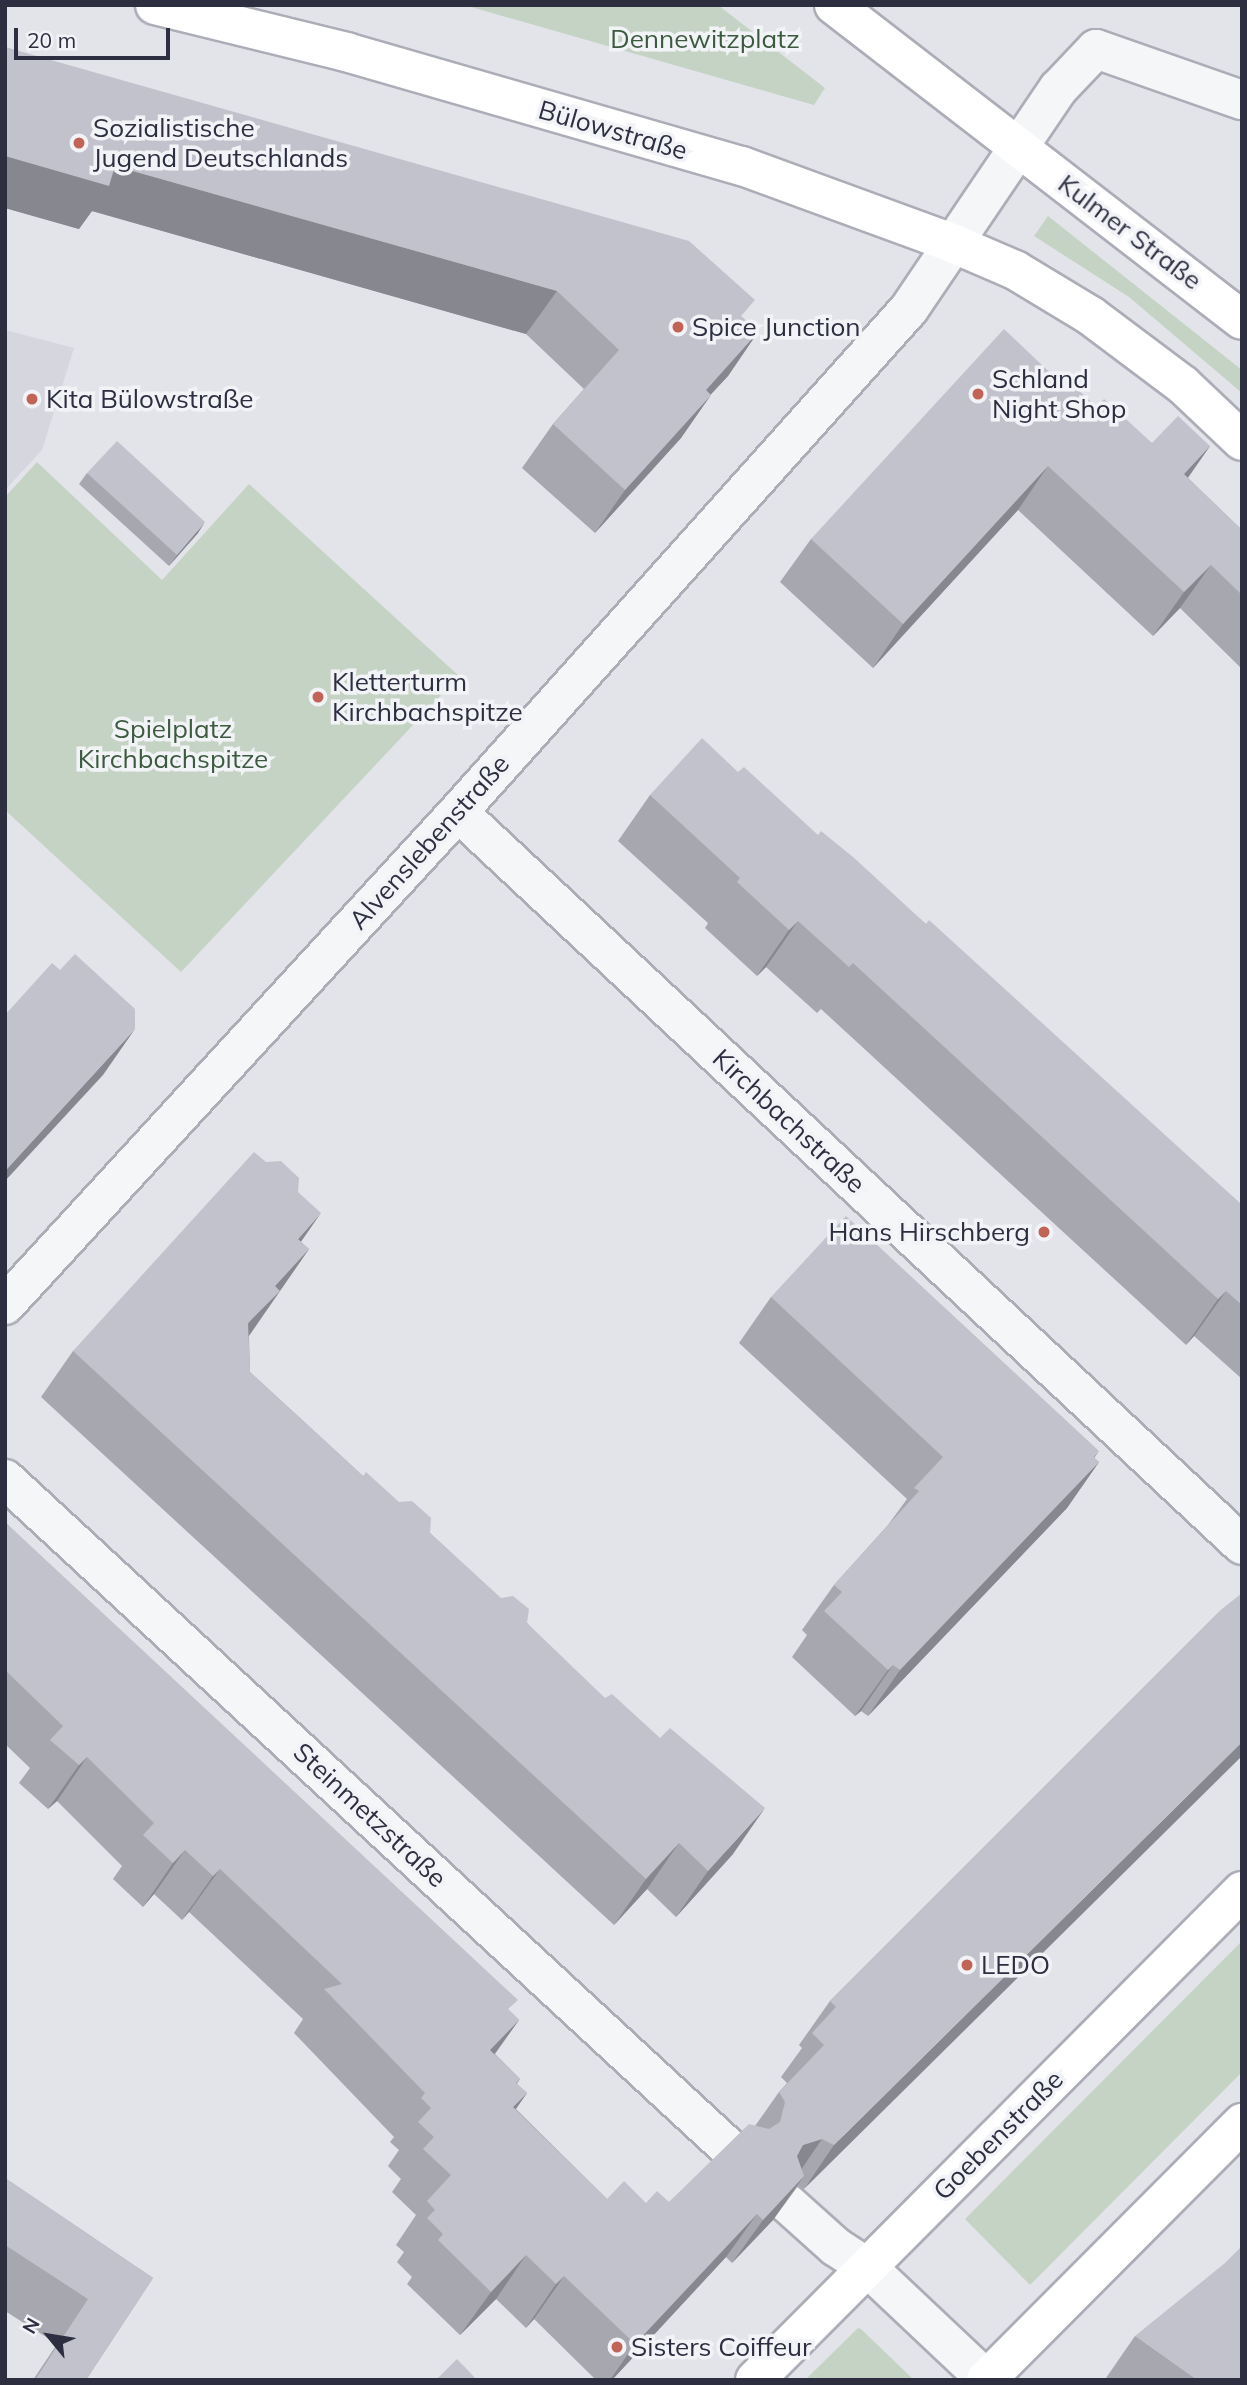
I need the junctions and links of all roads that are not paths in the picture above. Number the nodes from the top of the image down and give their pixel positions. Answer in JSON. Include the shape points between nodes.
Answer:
{"nodes":[{"id":1,"x":155,"y":5,"type":"edge"},
{"id":2,"x":834,"y":5,"type":"edge"},
{"id":3,"x":1242,"y":100,"type":"edge"},
{"id":4,"x":1016,"y":146,"type":"junction"},
{"id":5,"x":952,"y":243,"type":"junction"},
{"id":6,"x":1242,"y":320,"type":"edge"},
{"id":7,"x":1242,"y":441,"type":"edge"},
{"id":8,"x":458,"y":812,"type":"junction"},
{"id":9,"x":5,"y":1305,"type":"edge"},
{"id":10,"x":5,"y":1479,"type":"edge"},
{"id":11,"x":1242,"y":1545,"type":"edge"},
{"id":12,"x":1242,"y":1891,"type":"edge"},
{"id":13,"x":1242,"y":2123,"type":"edge"},
{"id":14,"x":733,"y":2152,"type":"edge"},
{"id":15,"x":789,"y":2204,"type":"edge"},
{"id":16,"x":867,"y":2267,"type":"junction"},
{"id":17,"x":755,"y":2380,"type":"edge"},
{"id":18,"x":986,"y":2380,"type":"edge"}],
"edges":[{"from":1,"to":5,"type":"main road","name":"Bülowstraße","via":[[346,52],[743,166]]},
{"from":2,"to":4,"type":"main road"},
{"from":3,"to":4,"type":"street","via":[[1096,49],[1058,89]]},
{"from":4,"to":5,"type":"street"},
{"from":4,"to":6,"type":"main road","name":"Kulmer Straße"},
{"from":5,"to":7,"type":"main road","via":[[1014,270],[1091,316],[1183,385]]},
{"from":5,"to":8,"type":"street","name":"Alvenslebenstraße","via":[[909,309]]},
{"from":8,"to":9,"type":"street","name":"Alvenslebenstraße"},
{"from":8,"to":11,"type":"street","name":"Kirchbachstraße"},
{"from":10,"to":14,"type":"street","name":"Steinmetzstraße"},
{"from":12,"to":16,"type":"main road","name":"Goebenstraße"},
{"from":13,"to":18,"type":"main road"},
{"from":15,"to":16,"type":"street","via":[[836,2247]]},
{"from":16,"to":17,"type":"main road","name":"Goebenstraße"},
{"from":16,"to":18,"type":"street"}]}
